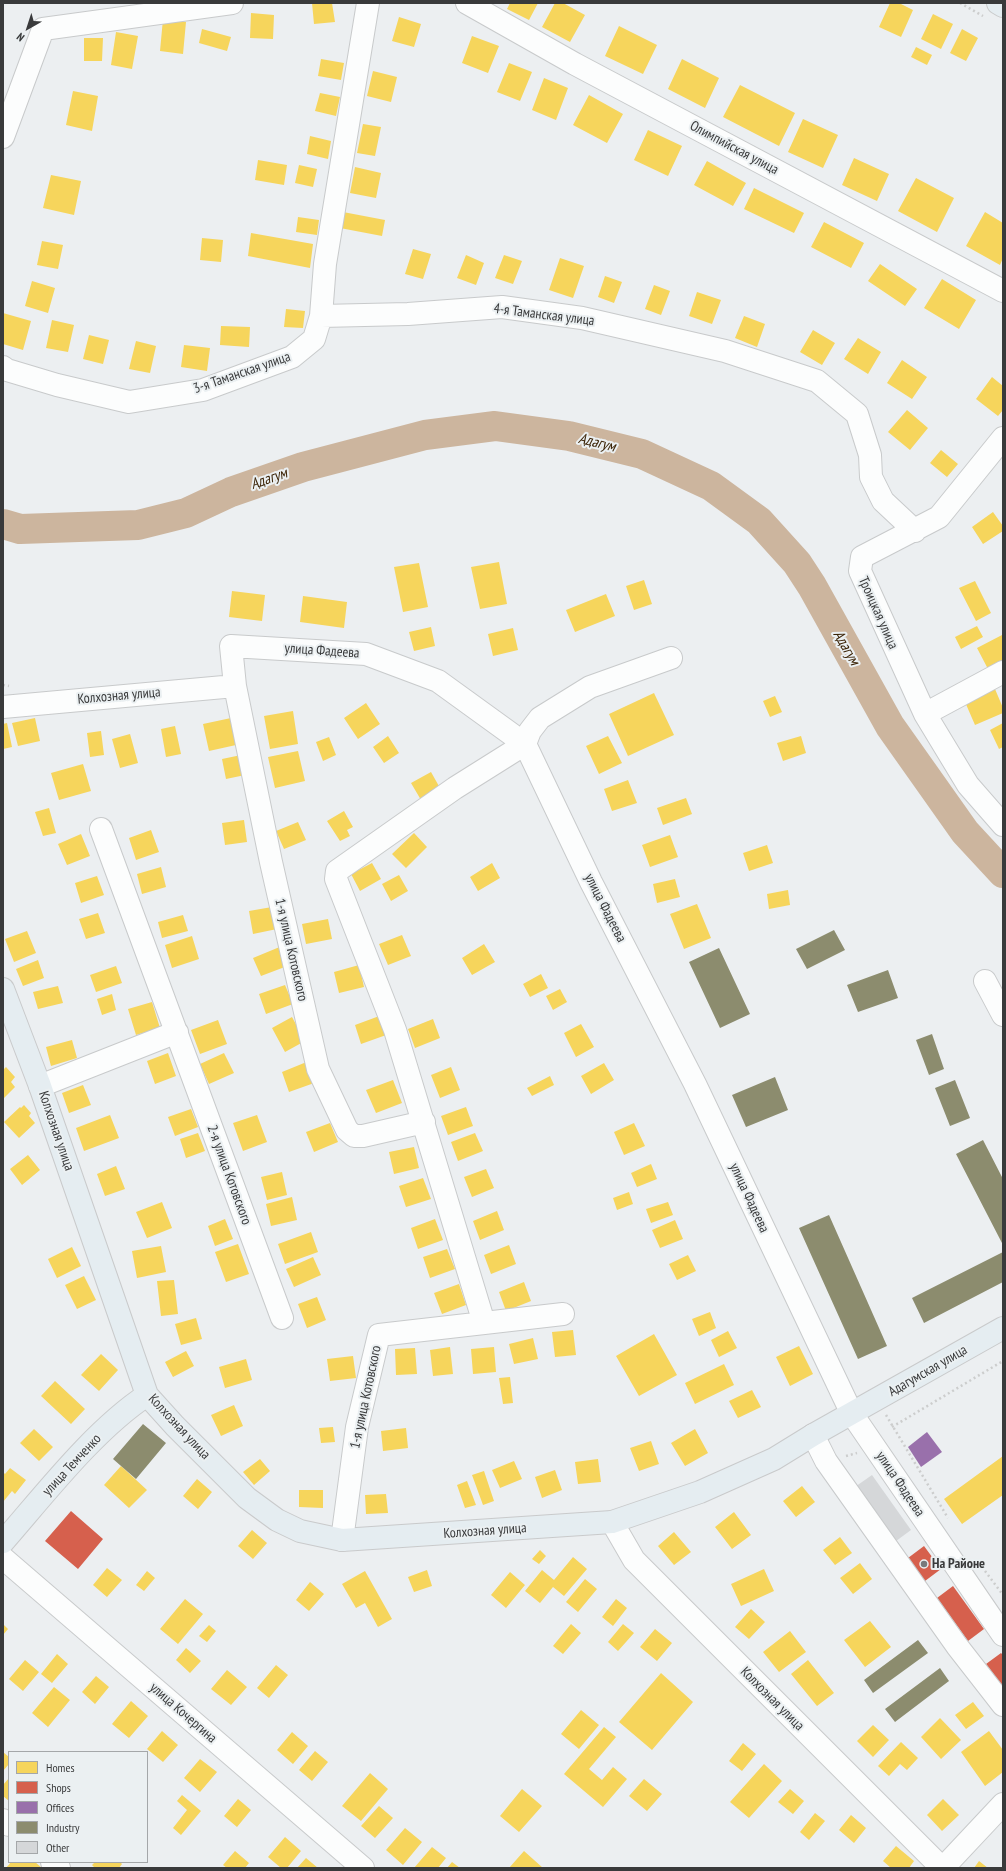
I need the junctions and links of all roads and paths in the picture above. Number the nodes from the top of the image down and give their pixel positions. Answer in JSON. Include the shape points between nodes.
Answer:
{"nodes":[{"id":1,"x":232,"y":3,"type":"edge"},
{"id":2,"x":368,"y":3,"type":"edge"},
{"id":3,"x":467,"y":3,"type":"edge"},
{"id":4,"x":998,"y":3,"type":"edge"},
{"id":5,"x":1003,"y":6,"type":"edge"},
{"id":6,"x":3,"y":137,"type":"edge"},
{"id":7,"x":1003,"y":290,"type":"edge"},
{"id":8,"x":321,"y":316,"type":"junction"},
{"id":9,"x":3,"y":367,"type":"edge"},
{"id":10,"x":1003,"y":438,"type":"edge"},
{"id":11,"x":915,"y":531,"type":"junction"},
{"id":12,"x":671,"y":658,"type":"dead end"},
{"id":13,"x":1003,"y":672,"type":"edge"},
{"id":14,"x":235,"y":686,"type":"junction"},
{"id":15,"x":3,"y":707,"type":"edge"},
{"id":16,"x":925,"y":714,"type":"junction"},
{"id":17,"x":525,"y":744,"type":"junction"},
{"id":18,"x":1003,"y":826,"type":"edge"},
{"id":19,"x":101,"y":829,"type":"dead end"},
{"id":20,"x":985,"y":981,"type":"dead end"},
{"id":21,"x":3,"y":989,"type":"edge"},
{"id":22,"x":1003,"y":1016,"type":"edge"},
{"id":23,"x":176,"y":1032,"type":"junction"},
{"id":24,"x":40,"y":1086,"type":"junction"},
{"id":25,"x":424,"y":1122,"type":"junction"},
{"id":26,"x":563,"y":1314,"type":"dead end"},
{"id":27,"x":282,"y":1318,"type":"dead end"},
{"id":28,"x":484,"y":1323,"type":"junction"},
{"id":29,"x":1003,"y":1328,"type":"edge"},
{"id":30,"x":1003,"y":1361,"type":"edge"},
{"id":31,"x":147,"y":1394,"type":"junction"},
{"id":32,"x":885,"y":1413,"type":"dead end"},
{"id":33,"x":852,"y":1414,"type":"junction"},
{"id":34,"x":892,"y":1427,"type":"junction"},
{"id":35,"x":813,"y":1435,"type":"junction"},
{"id":36,"x":950,"y":1520,"type":"dead end"},
{"id":37,"x":612,"y":1522,"type":"junction"},
{"id":38,"x":342,"y":1540,"type":"junction"},
{"id":39,"x":3,"y":1542,"type":"edge"},
{"id":40,"x":3,"y":1558,"type":"edge"},
{"id":41,"x":980,"y":1565,"type":"dead end"},
{"id":42,"x":1003,"y":1595,"type":"edge"},
{"id":43,"x":1003,"y":1635,"type":"edge"},
{"id":44,"x":1003,"y":1706,"type":"edge"},
{"id":45,"x":1003,"y":1804,"type":"edge"},
{"id":46,"x":363,"y":1868,"type":"edge"},
{"id":47,"x":942,"y":1868,"type":"edge"}],
"edges":[{"from":1,"to":6,"type":"street","via":[[43,29]]},
{"from":2,"to":8,"type":"street","via":[[325,264]]},
{"from":3,"to":7,"type":"street","name":"Олимпийская улица","via":[[575,64]]},
{"from":4,"to":5,"type":"main road"},
{"from":8,"to":9,"type":"street","name":"3-я Таманская улица","via":[[314,339],[292,357],[202,390],[129,402],[57,385]]},
{"from":8,"to":11,"type":"street","name":"4-я Таманская улица","via":[[408,314],[502,307],[582,318],[726,351],[817,381],[857,414],[870,455],[871,477],[883,501]]},
{"from":10,"to":11,"type":"street","name":"Троицкая улица","via":[[939,517]]},
{"from":11,"to":16,"type":"street","name":"Троицкая улица","via":[[862,558],[860,571]]},
{"from":12,"to":17,"type":"street","via":[[590,687],[540,718],[530,731]]},
{"from":13,"to":16,"type":"street"},
{"from":14,"to":15,"type":"street","name":"Колхозная улица"},
{"from":14,"to":17,"type":"street","name":"улица Фадеева","via":[[231,646],[366,654],[438,681]]},
{"from":14,"to":25,"type":"street","name":"1-я улица Котовского","via":[[271,862],[318,1068],[347,1130],[354,1136]]},
{"from":16,"to":18,"type":"street","name":"Троицкая улица","via":[[968,785]]},
{"from":17,"to":25,"type":"street","via":[[455,788],[337,871],[336,880],[395,1030]]},
{"from":17,"to":33,"type":"street","name":"улица Фадеева","via":[[591,882],[695,1084]]},
{"from":19,"to":23,"type":"street","name":"2-я улица Котовского"},
{"from":20,"to":22,"type":"street"},
{"from":21,"to":24,"type":"main road","name":"Колхозная улица"},
{"from":23,"to":24,"type":"street"},
{"from":23,"to":27,"type":"street","name":"2-я улица Котовского"},
{"from":24,"to":31,"type":"main road","name":"Колхозная улица"},
{"from":25,"to":28,"type":"street"},
{"from":26,"to":28,"type":"street","name":"1-я улица Котовского"},
{"from":28,"to":38,"type":"street","name":"1-я улица Котовского","via":[[379,1335],[357,1427]]},
{"from":29,"to":33,"type":"main road","name":"Адагумская улица"},
{"from":30,"to":34,"type":"path"},
{"from":31,"to":38,"type":"main road","name":"Колхозная улица","via":[[247,1498],[277,1520],[300,1531]]},
{"from":31,"to":39,"type":"main road","name":"улица Темченко","via":[[126,1408],[74,1461]]},
{"from":32,"to":34,"type":"path"},
{"from":33,"to":35,"type":"main road","name":"Колхозная улица"},
{"from":33,"to":43,"type":"street","name":"улица Фадеева"},
{"from":34,"to":36,"type":"path"},
{"from":35,"to":37,"type":"main road","name":"Колхозная улица","via":[[774,1459],[700,1492]]},
{"from":35,"to":44,"type":"street","via":[[831,1467],[957,1646]]},
{"from":37,"to":38,"type":"main road","name":"Колхозная улица"},
{"from":37,"to":47,"type":"street","name":"Колхозная улица","via":[[634,1560]]},
{"from":40,"to":46,"type":"street","name":"улица Кочергина"},
{"from":41,"to":42,"type":"path"},
{"from":45,"to":47,"type":"street"}]}
